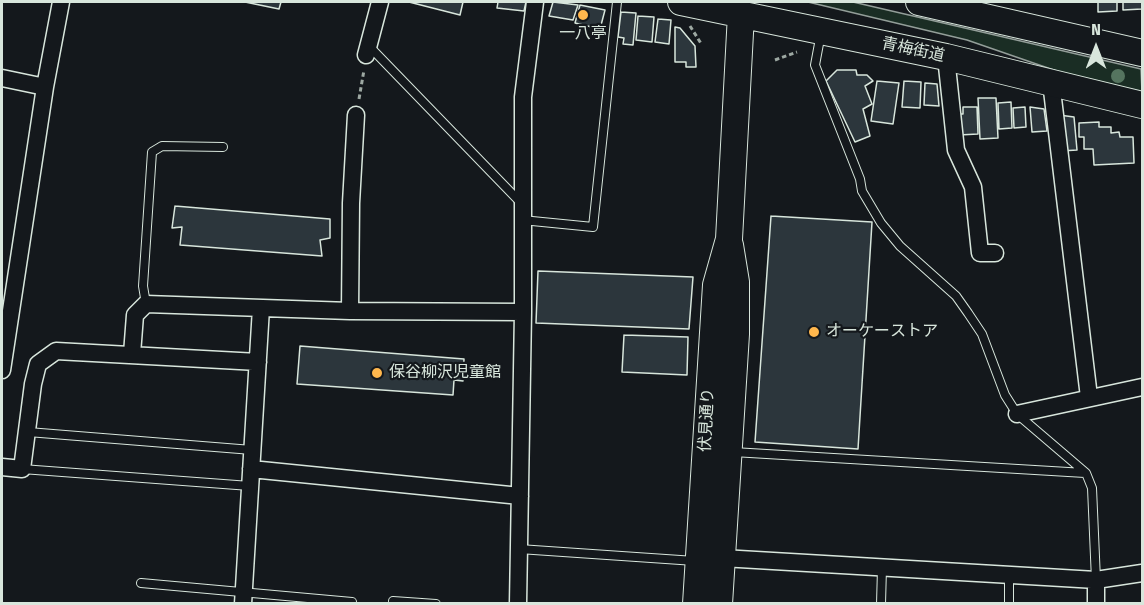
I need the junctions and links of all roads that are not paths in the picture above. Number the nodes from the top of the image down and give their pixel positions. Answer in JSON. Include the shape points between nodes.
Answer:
{"nodes":[{"id":1,"x":61,"y":2,"type":"edge"},
{"id":2,"x":380,"y":2,"type":"edge"},
{"id":3,"x":535,"y":2,"type":"edge"},
{"id":4,"x":617,"y":2,"type":"edge"},
{"id":5,"x":919,"y":2,"type":"edge"},
{"id":6,"x":996,"y":10,"type":"edge"},
{"id":7,"x":685,"y":13,"type":"edge"},
{"id":8,"x":741,"y":14,"type":"junction"},
{"id":9,"x":822,"y":30,"type":"junction"},
{"id":10,"x":367,"y":50,"type":"joint"},
{"id":11,"x":1143,"y":53,"type":"edge"},
{"id":12,"x":946,"y":57,"type":"junction"},
{"id":13,"x":2,"y":78,"type":"edge"},
{"id":14,"x":1051,"y":82,"type":"junction"},
{"id":15,"x":45,"y":87,"type":"junction"},
{"id":16,"x":1143,"y":105,"type":"edge"},
{"id":17,"x":356,"y":115,"type":"road end"},
{"id":18,"x":223,"y":147,"type":"dead end"},
{"id":19,"x":523,"y":213,"type":"junction"},
{"id":20,"x":729,"y":239,"type":"junction"},
{"id":21,"x":995,"y":253,"type":"dead end"},
{"id":22,"x":146,"y":304,"type":"junction"},
{"id":23,"x":261,"y":308,"type":"junction"},
{"id":24,"x":350,"y":311,"type":"junction"},
{"id":25,"x":524,"y":312,"type":"junction"},
{"id":26,"x":132,"y":354,"type":"junction"},
{"id":27,"x":258,"y":362,"type":"junction"},
{"id":28,"x":2,"y":369,"type":"edge"},
{"id":29,"x":1143,"y":387,"type":"edge"},
{"id":30,"x":1089,"y":397,"type":"junction"},
{"id":31,"x":1017,"y":414,"type":"junction"},
{"id":32,"x":28,"y":432,"type":"junction"},
{"id":33,"x":252,"y":450,"type":"junction"},
{"id":34,"x":728,"y":452,"type":"junction"},
{"id":35,"x":2,"y":467,"type":"edge"},
{"id":36,"x":22,"y":469,"type":"junction"},
{"id":37,"x":1086,"y":473,"type":"junction"},
{"id":38,"x":251,"y":478,"type":"junction"},
{"id":39,"x":520,"y":496,"type":"junction"},
{"id":40,"x":519,"y":549,"type":"junction"},
{"id":41,"x":710,"y":560,"type":"junction"},
{"id":42,"x":882,"y":568,"type":"junction"},
{"id":43,"x":1143,"y":573,"type":"edge"},
{"id":44,"x":1009,"y":575,"type":"junction"},
{"id":45,"x":1096,"y":580,"type":"junction"},
{"id":46,"x":141,"y":583,"type":"dead end"},
{"id":47,"x":244,"y":598,"type":"edge"},
{"id":48,"x":393,"y":601,"type":"dead end"},
{"id":49,"x":352,"y":602,"type":"edge"},
{"id":50,"x":436,"y":603,"type":"edge"},
{"id":51,"x":518,"y":603,"type":"edge"},
{"id":52,"x":696,"y":603,"type":"edge"},
{"id":53,"x":719,"y":603,"type":"edge"},
{"id":54,"x":881,"y":603,"type":"edge"},
{"id":55,"x":1009,"y":603,"type":"edge"},
{"id":56,"x":1096,"y":603,"type":"edge"}],
"edges":[{"from":1,"to":15,"type":"street"},
{"from":2,"to":10,"type":"street"},
{"from":3,"to":19,"type":"street","via":[[524,97]]},
{"from":4,"to":19,"type":"lane","via":[[593,226]]},
{"from":5,"to":6,"type":"main road"},
{"from":6,"to":11,"type":"main road"},
{"from":7,"to":8,"type":"main road","name":"青梅街道"},
{"from":8,"to":9,"type":"main road","name":"青梅街道"},
{"from":8,"to":20,"type":"main road","name":"伏見通り"},
{"from":9,"to":12,"type":"main road","name":"青梅街道"},
{"from":9,"to":31,"type":"lane","via":[[815,65],[862,191],[900,246],[956,296],[968,313],[982,334],[1005,395]]},
{"from":10,"to":19,"type":"lane"},
{"from":12,"to":14,"type":"main road","name":"青梅街道"},
{"from":12,"to":21,"type":"street","via":[[956,150],[973,187],[980,253]]},
{"from":13,"to":15,"type":"street"},
{"from":14,"to":16,"type":"main road","name":"青梅街道"},
{"from":14,"to":30,"type":"street"},
{"from":15,"to":28,"type":"street"},
{"from":17,"to":24,"type":"street"},
{"from":18,"to":22,"type":"lane","via":[[162,146],[152,152],[143,286]]},
{"from":19,"to":25,"type":"street"},
{"from":20,"to":34,"type":"main road","name":"伏見通り","via":[[736,282]]},
{"from":20,"to":41,"type":"main road","name":"伏見通り","via":[[716,285]]},
{"from":22,"to":23,"type":"street"},
{"from":22,"to":26,"type":"street","via":[[135,315]]},
{"from":23,"to":24,"type":"street"},
{"from":23,"to":27,"type":"street"},
{"from":24,"to":25,"type":"street"},
{"from":25,"to":39,"type":"street"},
{"from":26,"to":27,"type":"street"},
{"from":26,"to":32,"type":"street","via":[[56,351],[38,364]]},
{"from":27,"to":33,"type":"street"},
{"from":29,"to":30,"type":"street"},
{"from":30,"to":31,"type":"street"},
{"from":31,"to":37,"type":"lane"},
{"from":32,"to":33,"type":"lane"},
{"from":32,"to":36,"type":"street"},
{"from":33,"to":38,"type":"street"},
{"from":34,"to":37,"type":"lane"},
{"from":34,"to":41,"type":"main road","name":"伏見通り"},
{"from":35,"to":36,"type":"street"},
{"from":36,"to":38,"type":"lane"},
{"from":37,"to":45,"type":"lane","via":[[1092,488]]},
{"from":38,"to":39,"type":"street"},
{"from":38,"to":47,"type":"street"},
{"from":39,"to":40,"type":"street"},
{"from":40,"to":41,"type":"lane"},
{"from":40,"to":51,"type":"street"},
{"from":41,"to":42,"type":"street"},
{"from":41,"to":52,"type":"main road","name":"伏見通り"},
{"from":41,"to":53,"type":"main road","name":"伏見通り"},
{"from":42,"to":44,"type":"street"},
{"from":42,"to":54,"type":"lane"},
{"from":43,"to":45,"type":"street"},
{"from":44,"to":45,"type":"street"},
{"from":44,"to":55,"type":"lane"},
{"from":45,"to":56,"type":"street"},
{"from":46,"to":47,"type":"lane"},
{"from":47,"to":49,"type":"lane"},
{"from":48,"to":50,"type":"lane"}]}
